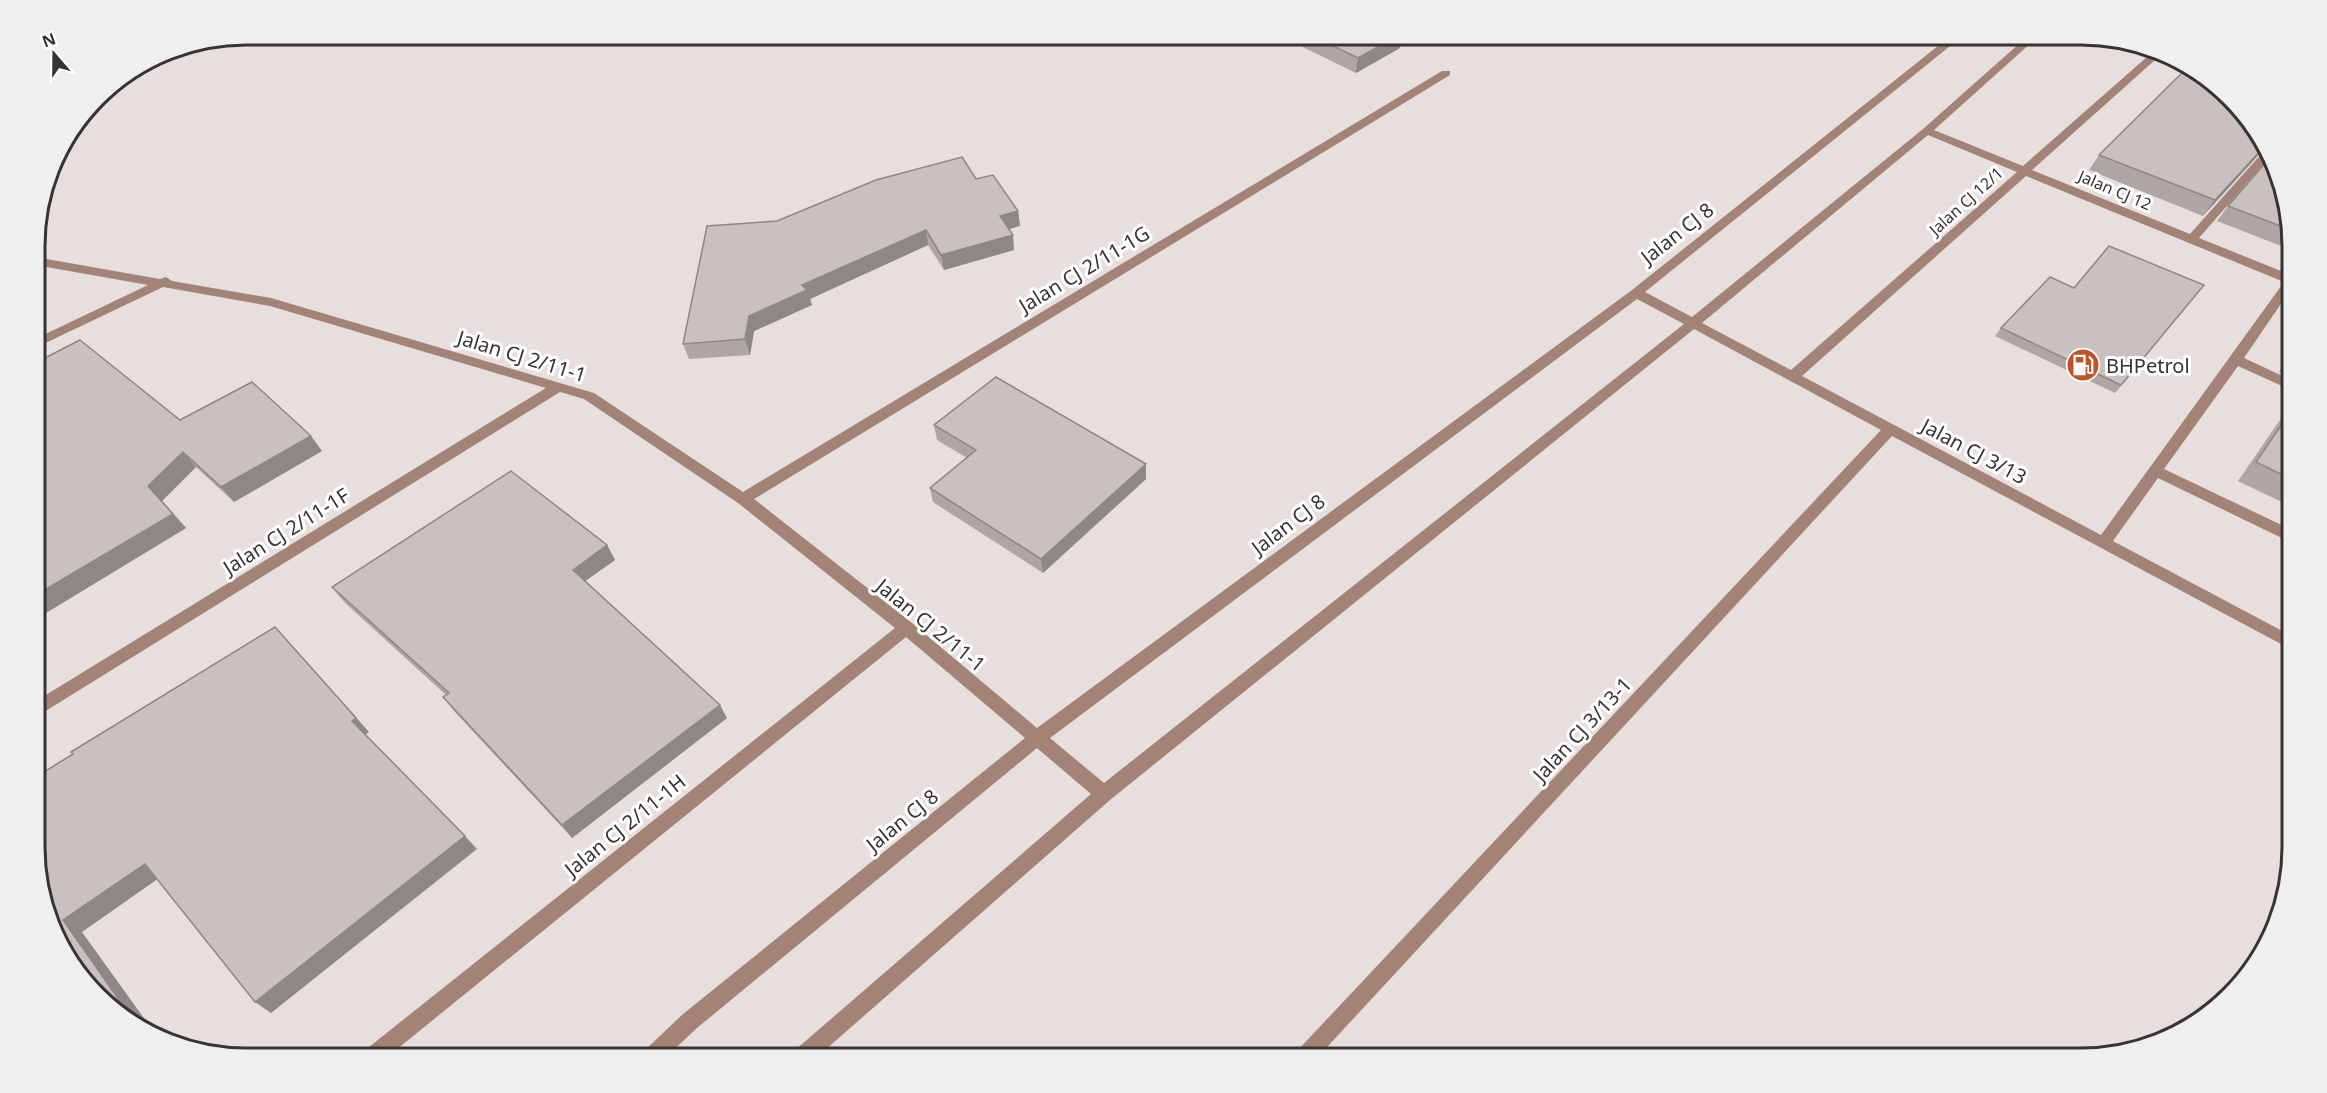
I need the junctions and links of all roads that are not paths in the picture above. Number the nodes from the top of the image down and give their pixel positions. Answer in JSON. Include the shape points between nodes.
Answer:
{"nodes":[{"id":1,"x":1946,"y":45,"type":"edge"},
{"id":2,"x":2024,"y":45,"type":"edge"},
{"id":3,"x":2152,"y":58,"type":"edge"},
{"id":4,"x":1446,"y":73,"type":"dead end"},
{"id":5,"x":1927,"y":131,"type":"junction"},
{"id":6,"x":2262,"y":159,"type":"edge"},
{"id":7,"x":2026,"y":170,"type":"junction"},
{"id":8,"x":2191,"y":240,"type":"junction"},
{"id":9,"x":45,"y":263,"type":"edge"},
{"id":10,"x":2282,"y":276,"type":"edge"},
{"id":11,"x":166,"y":282,"type":"junction"},
{"id":12,"x":1636,"y":293,"type":"junction"},
{"id":13,"x":2282,"y":293,"type":"edge"},
{"id":14,"x":1693,"y":323,"type":"junction"},
{"id":15,"x":45,"y":339,"type":"edge"},
{"id":16,"x":2236,"y":360,"type":"junction"},
{"id":17,"x":1792,"y":377,"type":"junction"},
{"id":18,"x":2282,"y":381,"type":"edge"},
{"id":19,"x":558,"y":387,"type":"junction"},
{"id":20,"x":1890,"y":429,"type":"junction"},
{"id":21,"x":2156,"y":471,"type":"junction"},
{"id":22,"x":743,"y":499,"type":"junction"},
{"id":23,"x":2282,"y":532,"type":"edge"},
{"id":24,"x":2103,"y":543,"type":"junction"},
{"id":25,"x":906,"y":628,"type":"junction"},
{"id":26,"x":2282,"y":639,"type":"edge"},
{"id":27,"x":45,"y":704,"type":"edge"},
{"id":28,"x":1037,"y":738,"type":"junction"},
{"id":29,"x":1104,"y":794,"type":"junction"},
{"id":30,"x":383,"y":1048,"type":"edge"},
{"id":31,"x":662,"y":1048,"type":"edge"},
{"id":32,"x":812,"y":1048,"type":"edge"},
{"id":33,"x":1313,"y":1048,"type":"edge"}],
"edges":[{"from":1,"to":12,"type":"street","name":"Jalan CJ 8"},
{"from":2,"to":5,"type":"street"},
{"from":3,"to":7,"type":"street","name":"Jalan CJ 12/1"},
{"from":4,"to":22,"type":"street","name":"Jalan CJ 2/11-1G"},
{"from":5,"to":7,"type":"street","name":"Jalan CJ 12"},
{"from":5,"to":14,"type":"street"},
{"from":6,"to":8,"type":"street"},
{"from":7,"to":8,"type":"street","name":"Jalan CJ 12"},
{"from":7,"to":17,"type":"street","name":"Jalan CJ 12/1"},
{"from":8,"to":10,"type":"street","name":"Jalan CJ 12"},
{"from":9,"to":11,"type":"street","name":"Jalan CJ 2/11-1"},
{"from":11,"to":15,"type":"street"},
{"from":11,"to":19,"type":"street","name":"Jalan CJ 2/11-1","via":[[271,302]]},
{"from":12,"to":14,"type":"street","name":"Jalan CJ 3/13"},
{"from":12,"to":28,"type":"street","name":"Jalan CJ 8"},
{"from":13,"to":16,"type":"street"},
{"from":14,"to":17,"type":"street","name":"Jalan CJ 3/13"},
{"from":14,"to":29,"type":"street"},
{"from":16,"to":18,"type":"street"},
{"from":16,"to":21,"type":"street"},
{"from":17,"to":20,"type":"street","name":"Jalan CJ 3/13"},
{"from":19,"to":22,"type":"street","name":"Jalan CJ 2/11-1","via":[[589,396]]},
{"from":19,"to":27,"type":"street","name":"Jalan CJ 2/11-1F"},
{"from":20,"to":24,"type":"street","name":"Jalan CJ 3/13"},
{"from":20,"to":33,"type":"street","name":"Jalan CJ 3/13-1"},
{"from":21,"to":23,"type":"street"},
{"from":21,"to":24,"type":"street"},
{"from":22,"to":25,"type":"street","name":"Jalan CJ 2/11-1"},
{"from":24,"to":26,"type":"street","name":"Jalan CJ 3/13"},
{"from":25,"to":28,"type":"street","name":"Jalan CJ 2/11-1"},
{"from":25,"to":30,"type":"street","name":"Jalan CJ 2/11-1H"},
{"from":28,"to":29,"type":"street","name":"Jalan CJ 2/11-1"},
{"from":28,"to":31,"type":"street","name":"Jalan CJ 8"},
{"from":29,"to":32,"type":"street"}]}
